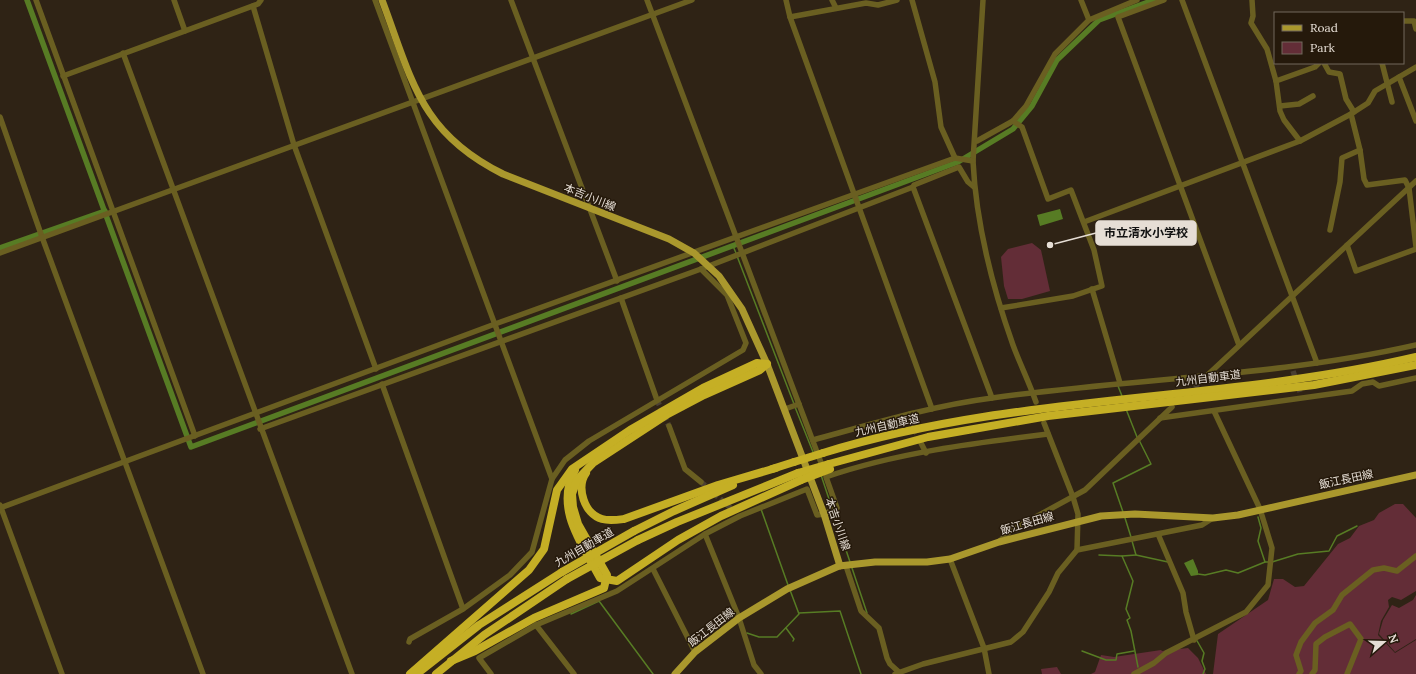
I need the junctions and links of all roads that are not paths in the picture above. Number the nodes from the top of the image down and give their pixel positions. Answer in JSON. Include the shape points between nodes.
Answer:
{"nodes":[{"id":1,"x":36,"y":0,"type":"edge"},
{"id":2,"x":174,"y":0,"type":"edge"},
{"id":3,"x":375,"y":0,"type":"edge"},
{"id":4,"x":382,"y":0,"type":"edge"},
{"id":5,"x":511,"y":0,"type":"edge"},
{"id":6,"x":647,"y":0,"type":"edge"},
{"id":7,"x":692,"y":0,"type":"edge"},
{"id":8,"x":786,"y":0,"type":"edge"},
{"id":9,"x":832,"y":0,"type":"edge"},
{"id":10,"x":896,"y":0,"type":"edge"},
{"id":11,"x":912,"y":0,"type":"edge"},
{"id":12,"x":983,"y":0,"type":"edge"},
{"id":13,"x":1081,"y":0,"type":"edge"},
{"id":14,"x":1137,"y":0,"type":"edge"},
{"id":15,"x":1164,"y":0,"type":"edge"},
{"id":16,"x":1182,"y":0,"type":"edge"},
{"id":17,"x":1252,"y":0,"type":"edge"},
{"id":18,"x":878,"y":2,"type":"edge"},
{"id":19,"x":256,"y":3,"type":"edge"},
{"id":20,"x":836,"y":8,"type":"junction"},
{"id":21,"x":652,"y":14,"type":"junction"},
{"id":22,"x":790,"y":17,"type":"junction"},
{"id":23,"x":1089,"y":20,"type":"junction"},
{"id":24,"x":1404,"y":21,"type":"edge"},
{"id":25,"x":1416,"y":29,"type":"edge"},
{"id":26,"x":185,"y":31,"type":"junction"},
{"id":27,"x":123,"y":53,"type":"junction"},
{"id":28,"x":532,"y":57,"type":"junction"},
{"id":29,"x":1317,"y":64,"type":"edge"},
{"id":30,"x":1325,"y":64,"type":"edge"},
{"id":31,"x":1382,"y":64,"type":"edge"},
{"id":32,"x":1416,"y":68,"type":"edge"},
{"id":33,"x":63,"y":76,"type":"junction"},
{"id":34,"x":1399,"y":77,"type":"junction"},
{"id":35,"x":1276,"y":81,"type":"junction"},
{"id":36,"x":1387,"y":84,"type":"junction"},
{"id":37,"x":1313,"y":96,"type":"dead end"},
{"id":38,"x":420,"y":98,"type":"junction"},
{"id":39,"x":412,"y":101,"type":"junction"},
{"id":40,"x":1392,"y":102,"type":"dead end"},
{"id":41,"x":1280,"y":106,"type":"junction"},
{"id":42,"x":1353,"y":113,"type":"junction"},
{"id":43,"x":0,"y":117,"type":"edge"},
{"id":44,"x":1014,"y":121,"type":"junction"},
{"id":45,"x":1416,"y":121,"type":"edge"},
{"id":46,"x":978,"y":141,"type":"dead end"},
{"id":47,"x":1300,"y":141,"type":"junction"},
{"id":48,"x":294,"y":145,"type":"junction"},
{"id":49,"x":1360,"y":150,"type":"junction"},
{"id":50,"x":958,"y":158,"type":"junction"},
{"id":51,"x":971,"y":161,"type":"junction"},
{"id":52,"x":1243,"y":163,"type":"junction"},
{"id":53,"x":1416,"y":181,"type":"edge"},
{"id":54,"x":1180,"y":186,"type":"junction"},
{"id":55,"x":913,"y":187,"type":"junction"},
{"id":56,"x":974,"y":187,"type":"junction"},
{"id":57,"x":1409,"y":188,"type":"junction"},
{"id":58,"x":173,"y":189,"type":"junction"},
{"id":59,"x":854,"y":195,"type":"junction"},
{"id":60,"x":858,"y":207,"type":"junction"},
{"id":61,"x":588,"y":208,"type":"junction"},
{"id":62,"x":113,"y":211,"type":"junction"},
{"id":63,"x":1084,"y":222,"type":"junction"},
{"id":64,"x":1330,"y":230,"type":"dead end"},
{"id":65,"x":42,"y":237,"type":"junction"},
{"id":66,"x":736,"y":238,"type":"junction"},
{"id":67,"x":1347,"y":245,"type":"junction"},
{"id":68,"x":1416,"y":248,"type":"edge"},
{"id":69,"x":0,"y":252,"type":"edge"},
{"id":70,"x":741,"y":252,"type":"junction"},
{"id":71,"x":694,"y":253,"type":"junction"},
{"id":72,"x":710,"y":265,"type":"junction"},
{"id":73,"x":701,"y":269,"type":"junction"},
{"id":74,"x":617,"y":281,"type":"junction"},
{"id":75,"x":1092,"y":289,"type":"junction"},
{"id":76,"x":1293,"y":295,"type":"junction"},
{"id":77,"x":621,"y":298,"type":"junction"},
{"id":78,"x":1001,"y":308,"type":"junction"},
{"id":79,"x":495,"y":324,"type":"junction"},
{"id":80,"x":501,"y":342,"type":"junction"},
{"id":81,"x":1239,"y":345,"type":"junction"},
{"id":82,"x":1416,"y":345,"type":"edge"},
{"id":83,"x":1416,"y":357,"type":"edge"},
{"id":84,"x":1317,"y":363,"type":"junction"},
{"id":85,"x":767,"y":364,"type":"junction"},
{"id":86,"x":1416,"y":365,"type":"edge"},
{"id":87,"x":376,"y":369,"type":"junction"},
{"id":88,"x":1205,"y":378,"type":"junction"},
{"id":89,"x":1416,"y":378,"type":"edge"},
{"id":90,"x":1120,"y":382,"type":"junction"},
{"id":91,"x":1200,"y":382,"type":"tunnel mouth"},
{"id":92,"x":382,"y":384,"type":"junction"},
{"id":93,"x":1300,"y":392,"type":"tunnel mouth"},
{"id":94,"x":1033,"y":394,"type":"junction"},
{"id":95,"x":992,"y":398,"type":"junction"},
{"id":96,"x":1302,"y":399,"type":"junction"},
{"id":97,"x":657,"y":400,"type":"junction"},
{"id":98,"x":1036,"y":402,"type":"dead end"},
{"id":99,"x":799,"y":404,"type":"junction"},
{"id":100,"x":1172,"y":407,"type":"dead end"},
{"id":101,"x":785,"y":409,"type":"junction"},
{"id":102,"x":932,"y":409,"type":"junction"},
{"id":103,"x":1214,"y":411,"type":"junction"},
{"id":104,"x":255,"y":414,"type":"junction"},
{"id":105,"x":1160,"y":418,"type":"junction"},
{"id":106,"x":1044,"y":423,"type":"dead end"},
{"id":107,"x":669,"y":426,"type":"tunnel mouth"},
{"id":108,"x":260,"y":429,"type":"junction"},
{"id":109,"x":1048,"y":434,"type":"junction"},
{"id":110,"x":195,"y":436,"type":"junction"},
{"id":111,"x":813,"y":440,"type":"junction"},
{"id":112,"x":921,"y":443,"type":"tunnel mouth"},
{"id":113,"x":926,"y":453,"type":"junction"},
{"id":114,"x":125,"y":461,"type":"junction"},
{"id":115,"x":582,"y":461,"type":"junction"},
{"id":116,"x":593,"y":463,"type":"junction"},
{"id":117,"x":776,"y":468,"type":"junction"},
{"id":118,"x":1416,"y":475,"type":"edge"},
{"id":119,"x":800,"y":476,"type":"junction"},
{"id":120,"x":826,"y":477,"type":"junction"},
{"id":121,"x":552,"y":479,"type":"junction"},
{"id":122,"x":701,"y":482,"type":"tunnel mouth"},
{"id":123,"x":1073,"y":497,"type":"junction"},
{"id":124,"x":0,"y":507,"type":"edge"},
{"id":125,"x":1260,"y":509,"type":"junction"},
{"id":126,"x":734,"y":510,"type":"tunnel mouth"},
{"id":127,"x":824,"y":514,"type":"junction"},
{"id":128,"x":740,"y":516,"type":"junction"},
{"id":129,"x":1213,"y":518,"type":"junction"},
{"id":130,"x":1077,"y":521,"type":"junction"},
{"id":131,"x":705,"y":534,"type":"junction"},
{"id":132,"x":1158,"y":534,"type":"junction"},
{"id":133,"x":999,"y":542,"type":"junction"},
{"id":134,"x":1077,"y":550,"type":"junction"},
{"id":135,"x":1416,"y":556,"type":"edge"},
{"id":136,"x":950,"y":559,"type":"junction"},
{"id":137,"x":843,"y":566,"type":"junction"},
{"id":138,"x":653,"y":569,"type":"junction"},
{"id":139,"x":564,"y":576,"type":"junction"},
{"id":140,"x":606,"y":580,"type":"junction"},
{"id":141,"x":463,"y":609,"type":"junction"},
{"id":142,"x":738,"y":618,"type":"junction"},
{"id":143,"x":536,"y":625,"type":"junction"},
{"id":144,"x":1194,"y":640,"type":"junction"},
{"id":145,"x":408,"y":642,"type":"dead end"},
{"id":146,"x":984,"y":648,"type":"junction"},
{"id":147,"x":695,"y":652,"type":"junction"},
{"id":148,"x":451,"y":661,"type":"junction"},
{"id":149,"x":897,"y":673,"type":"edge"},
{"id":150,"x":62,"y":674,"type":"edge"},
{"id":151,"x":203,"y":674,"type":"edge"},
{"id":152,"x":352,"y":674,"type":"edge"},
{"id":153,"x":410,"y":674,"type":"edge"},
{"id":154,"x":418,"y":674,"type":"edge"},
{"id":155,"x":436,"y":674,"type":"edge"},
{"id":156,"x":491,"y":674,"type":"edge"},
{"id":157,"x":574,"y":674,"type":"edge"},
{"id":158,"x":675,"y":674,"type":"edge"},
{"id":159,"x":761,"y":674,"type":"edge"},
{"id":160,"x":989,"y":674,"type":"edge"},
{"id":161,"x":1134,"y":674,"type":"edge"},
{"id":162,"x":1299,"y":674,"type":"edge"},
{"id":163,"x":1312,"y":674,"type":"edge"},
{"id":164,"x":1347,"y":674,"type":"edge"}],
"edges":[{"from":1,"to":33,"type":"street"},
{"from":2,"to":26,"type":"street"},
{"from":3,"to":39,"type":"street"},
{"from":4,"to":38,"type":"main road","name":"本吉小川線"},
{"from":5,"to":28,"type":"street"},
{"from":6,"to":21,"type":"street"},
{"from":7,"to":21,"type":"street"},
{"from":8,"to":22,"type":"street"},
{"from":9,"to":20,"type":"street"},
{"from":10,"to":18,"type":"street"},
{"from":11,"to":50,"type":"street","via":[[935,82],[941,127]]},
{"from":12,"to":51,"type":"street"},
{"from":13,"to":23,"type":"street"},
{"from":14,"to":23,"type":"street"},
{"from":15,"to":54,"type":"street","via":[[1118,17]]},
{"from":16,"to":52,"type":"street"},
{"from":17,"to":35,"type":"street","via":[[1251,22],[1266,49]]},
{"from":18,"to":20,"type":"street"},
{"from":19,"to":26,"type":"street"},
{"from":19,"to":48,"type":"street"},
{"from":20,"to":22,"type":"street"},
{"from":21,"to":28,"type":"street"},
{"from":21,"to":66,"type":"street"},
{"from":22,"to":59,"type":"street"},
{"from":23,"to":44,"type":"street","via":[[1055,54],[1026,106]]},
{"from":24,"to":25,"type":"street","via":[[1414,21]]},
{"from":26,"to":27,"type":"street"},
{"from":27,"to":33,"type":"street"},
{"from":27,"to":58,"type":"street"},
{"from":28,"to":38,"type":"street"},
{"from":28,"to":61,"type":"street"},
{"from":29,"to":35,"type":"street"},
{"from":30,"to":42,"type":"street","via":[[1329,72],[1340,74],[1346,99]]},
{"from":31,"to":36,"type":"street"},
{"from":32,"to":34,"type":"street"},
{"from":33,"to":62,"type":"street"},
{"from":34,"to":36,"type":"street"},
{"from":34,"to":45,"type":"street"},
{"from":35,"to":41,"type":"street"},
{"from":36,"to":40,"type":"street"},
{"from":36,"to":42,"type":"street","via":[[1375,91],[1368,103]]},
{"from":37,"to":41,"type":"street","via":[[1299,104]]},
{"from":38,"to":39,"type":"street"},
{"from":38,"to":61,"type":"main road","name":"本吉小川線","via":[[431,117],[447,136],[477,160],[503,174]]},
{"from":39,"to":48,"type":"street"},
{"from":39,"to":79,"type":"street"},
{"from":41,"to":47,"type":"street","via":[[1284,120]]},
{"from":42,"to":47,"type":"street"},
{"from":42,"to":49,"type":"street"},
{"from":43,"to":65,"type":"street"},
{"from":44,"to":46,"type":"street"},
{"from":44,"to":63,"type":"street","via":[[1020,126],[1048,199],[1071,190]]},
{"from":47,"to":52,"type":"street"},
{"from":48,"to":58,"type":"street"},
{"from":48,"to":87,"type":"street"},
{"from":49,"to":57,"type":"street","via":[[1367,185],[1405,180]]},
{"from":49,"to":64,"type":"street","via":[[1342,158]]},
{"from":50,"to":51,"type":"street"},
{"from":50,"to":59,"type":"street"},
{"from":51,"to":56,"type":"street"},
{"from":52,"to":54,"type":"street"},
{"from":52,"to":76,"type":"street"},
{"from":53,"to":57,"type":"street"},
{"from":54,"to":63,"type":"street"},
{"from":54,"to":81,"type":"street"},
{"from":55,"to":56,"type":"street","via":[[959,167]]},
{"from":55,"to":60,"type":"street"},
{"from":55,"to":95,"type":"street"},
{"from":56,"to":78,"type":"street","via":[[993,284]]},
{"from":57,"to":67,"type":"street"},
{"from":57,"to":68,"type":"street"},
{"from":58,"to":62,"type":"street"},
{"from":58,"to":104,"type":"street"},
{"from":59,"to":60,"type":"street"},
{"from":59,"to":66,"type":"street"},
{"from":60,"to":70,"type":"street"},
{"from":60,"to":102,"type":"street"},
{"from":61,"to":71,"type":"main road","name":"本吉小川線","via":[[669,239]]},
{"from":61,"to":74,"type":"street"},
{"from":62,"to":65,"type":"street"},
{"from":62,"to":110,"type":"street"},
{"from":63,"to":75,"type":"street","via":[[1094,250],[1102,286]]},
{"from":65,"to":69,"type":"street"},
{"from":65,"to":114,"type":"street"},
{"from":66,"to":70,"type":"street"},
{"from":66,"to":71,"type":"street"},
{"from":67,"to":68,"type":"street","via":[[1356,272]]},
{"from":67,"to":76,"type":"street"},
{"from":70,"to":72,"type":"street"},
{"from":70,"to":99,"type":"street"},
{"from":71,"to":72,"type":"main road","name":"本吉小川線"},
{"from":71,"to":74,"type":"street"},
{"from":72,"to":73,"type":"street"},
{"from":72,"to":85,"type":"main road","name":"本吉小川線","via":[[729,287],[742,309]]},
{"from":73,"to":77,"type":"street"},
{"from":73,"to":97,"type":"street","via":[[727,295],[746,343],[743,350]]},
{"from":74,"to":79,"type":"street"},
{"from":75,"to":78,"type":"street","via":[[1073,296]]},
{"from":75,"to":90,"type":"street"},
{"from":76,"to":81,"type":"street"},
{"from":76,"to":84,"type":"street"},
{"from":77,"to":80,"type":"street"},
{"from":77,"to":97,"type":"street"},
{"from":78,"to":94,"type":"street"},
{"from":79,"to":80,"type":"street"},
{"from":79,"to":87,"type":"street"},
{"from":80,"to":92,"type":"street"},
{"from":80,"to":121,"type":"street"},
{"from":81,"to":88,"type":"street"},
{"from":82,"to":84,"type":"street","via":[[1373,355]]},
{"from":83,"to":117,"type":"highway","name":"九州自動車道","bridge":true,"via":[[1313,376],[1047,408],[925,428],[847,446]]},
{"from":84,"to":88,"type":"street","via":[[1292,369]]},
{"from":85,"to":101,"type":"main road","name":"本吉小川線"},
{"from":85,"to":115,"type":"highway","via":[[757,363],[703,388]]},
{"from":85,"to":116,"type":"highway","via":[[760,370],[668,414]]},
{"from":86,"to":119,"type":"highway","name":"九州自動車道","bridge":true,"via":[[1314,385],[1048,416],[943,434],[885,448]]},
{"from":87,"to":104,"type":"street"},
{"from":88,"to":90,"type":"street"},
{"from":88,"to":91,"type":"street"},
{"from":89,"to":96,"type":"street","via":[[1379,386],[1373,382],[1362,384],[1352,391]]},
{"from":90,"to":94,"type":"street"},
{"from":92,"to":108,"type":"street"},
{"from":92,"to":141,"type":"street"},
{"from":93,"to":96,"type":"street"},
{"from":94,"to":95,"type":"street"},
{"from":94,"to":98,"type":"street"},
{"from":95,"to":102,"type":"street"},
{"from":96,"to":103,"type":"street"},
{"from":97,"to":121,"type":"street","via":[[589,441],[565,460]]},
{"from":99,"to":101,"type":"street"},
{"from":99,"to":111,"type":"street"},
{"from":100,"to":105,"type":"street"},
{"from":101,"to":127,"type":"main road","name":"本吉小川線"},
{"from":102,"to":111,"type":"street","via":[[908,418]]},
{"from":103,"to":105,"type":"street"},
{"from":103,"to":125,"type":"street"},
{"from":104,"to":108,"type":"street"},
{"from":104,"to":110,"type":"street"},
{"from":105,"to":123,"type":"street","via":[[1085,490]]},
{"from":106,"to":109,"type":"street"},
{"from":107,"to":122,"type":"street","via":[[685,469]]},
{"from":108,"to":152,"type":"street"},
{"from":109,"to":113,"type":"street"},
{"from":109,"to":123,"type":"street"},
{"from":110,"to":114,"type":"street"},
{"from":111,"to":120,"type":"street"},
{"from":112,"to":113,"type":"street"},
{"from":113,"to":120,"type":"street","via":[[855,467]]},
{"from":114,"to":124,"type":"street"},
{"from":114,"to":151,"type":"street"},
{"from":115,"to":140,"type":"highway","via":[[574,470],[566,504],[573,526],[600,578]]},
{"from":115,"to":153,"type":"highway","via":[[572,469],[557,490],[544,549],[529,570]]},
{"from":116,"to":117,"type":"highway","via":[[584,476],[581,487],[584,501],[591,512],[600,518],[611,520],[624,519],[718,485]]},
{"from":116,"to":140,"type":"highway","via":[[577,480],[572,494],[572,507],[578,524],[607,575]]},
{"from":117,"to":139,"type":"highway","name":"九州自動車道","bridge":true,"via":[[710,495],[634,531]]},
{"from":118,"to":125,"type":"main road","name":"飯江長田線"},
{"from":119,"to":139,"type":"highway","name":"九州自動車道","bridge":true,"via":[[677,522]]},
{"from":119,"to":140,"type":"highway","via":[[678,540],[617,581]]},
{"from":120,"to":127,"type":"street","via":[[837,508]]},
{"from":121,"to":141,"type":"street","via":[[532,552],[510,575]]},
{"from":123,"to":130,"type":"street","via":[[1078,514]]},
{"from":123,"to":133,"type":"street","via":[[1010,531]]},
{"from":124,"to":150,"type":"street"},
{"from":125,"to":129,"type":"main road","name":"飯江長田線"},
{"from":125,"to":144,"type":"street","via":[[1272,548],[1268,585],[1246,612],[1212,628]]},
{"from":126,"to":128,"type":"street"},
{"from":127,"to":128,"type":"street","via":[[817,515],[808,489]]},
{"from":127,"to":137,"type":"main road","name":"本吉小川線"},
{"from":128,"to":131,"type":"street"},
{"from":129,"to":130,"type":"main road","name":"飯江長田線","via":[[1135,514],[1101,516]]},
{"from":129,"to":132,"type":"street","via":[[1202,526]]},
{"from":130,"to":133,"type":"main road","name":"飯江長田線"},
{"from":130,"to":134,"type":"street"},
{"from":131,"to":138,"type":"street"},
{"from":131,"to":142,"type":"street"},
{"from":132,"to":134,"type":"street"},
{"from":132,"to":144,"type":"street","via":[[1183,593]]},
{"from":133,"to":136,"type":"main road","name":"飯江長田線"},
{"from":134,"to":146,"type":"street","via":[[1058,573],[1023,632],[1011,642]]},
{"from":135,"to":162,"type":"street","via":[[1397,571],[1384,568],[1373,570],[1342,595],[1333,610],[1314,623],[1300,642],[1296,655],[1301,670]]},
{"from":136,"to":137,"type":"main road","name":"飯江長田線"},
{"from":136,"to":146,"type":"street"},
{"from":137,"to":142,"type":"main road","name":"飯江長田線","via":[[788,588]]},
{"from":137,"to":149,"type":"street","via":[[861,610],[879,628],[890,664]]},
{"from":138,"to":143,"type":"street","via":[[617,591]]},
{"from":138,"to":147,"type":"street"},
{"from":139,"to":148,"type":"highway","name":"九州自動車道"},
{"from":139,"to":154,"type":"highway","name":"九州自動車道","via":[[479,625]]},
{"from":140,"to":148,"type":"highway","via":[[604,588],[534,618],[475,651]]},
{"from":141,"to":145,"type":"street"},
{"from":142,"to":147,"type":"main road","name":"飯江長田線"},
{"from":142,"to":159,"type":"street","via":[[754,665]]},
{"from":143,"to":156,"type":"street","via":[[479,658]]},
{"from":143,"to":157,"type":"street"},
{"from":144,"to":161,"type":"street","via":[[1166,653]]},
{"from":146,"to":149,"type":"street"},
{"from":146,"to":160,"type":"street"},
{"from":147,"to":158,"type":"main road","name":"飯江長田線"},
{"from":148,"to":155,"type":"highway","name":"九州自動車道"},
{"from":163,"to":164,"type":"street","via":[[1315,670],[1316,644],[1350,624],[1361,639]]}]}
